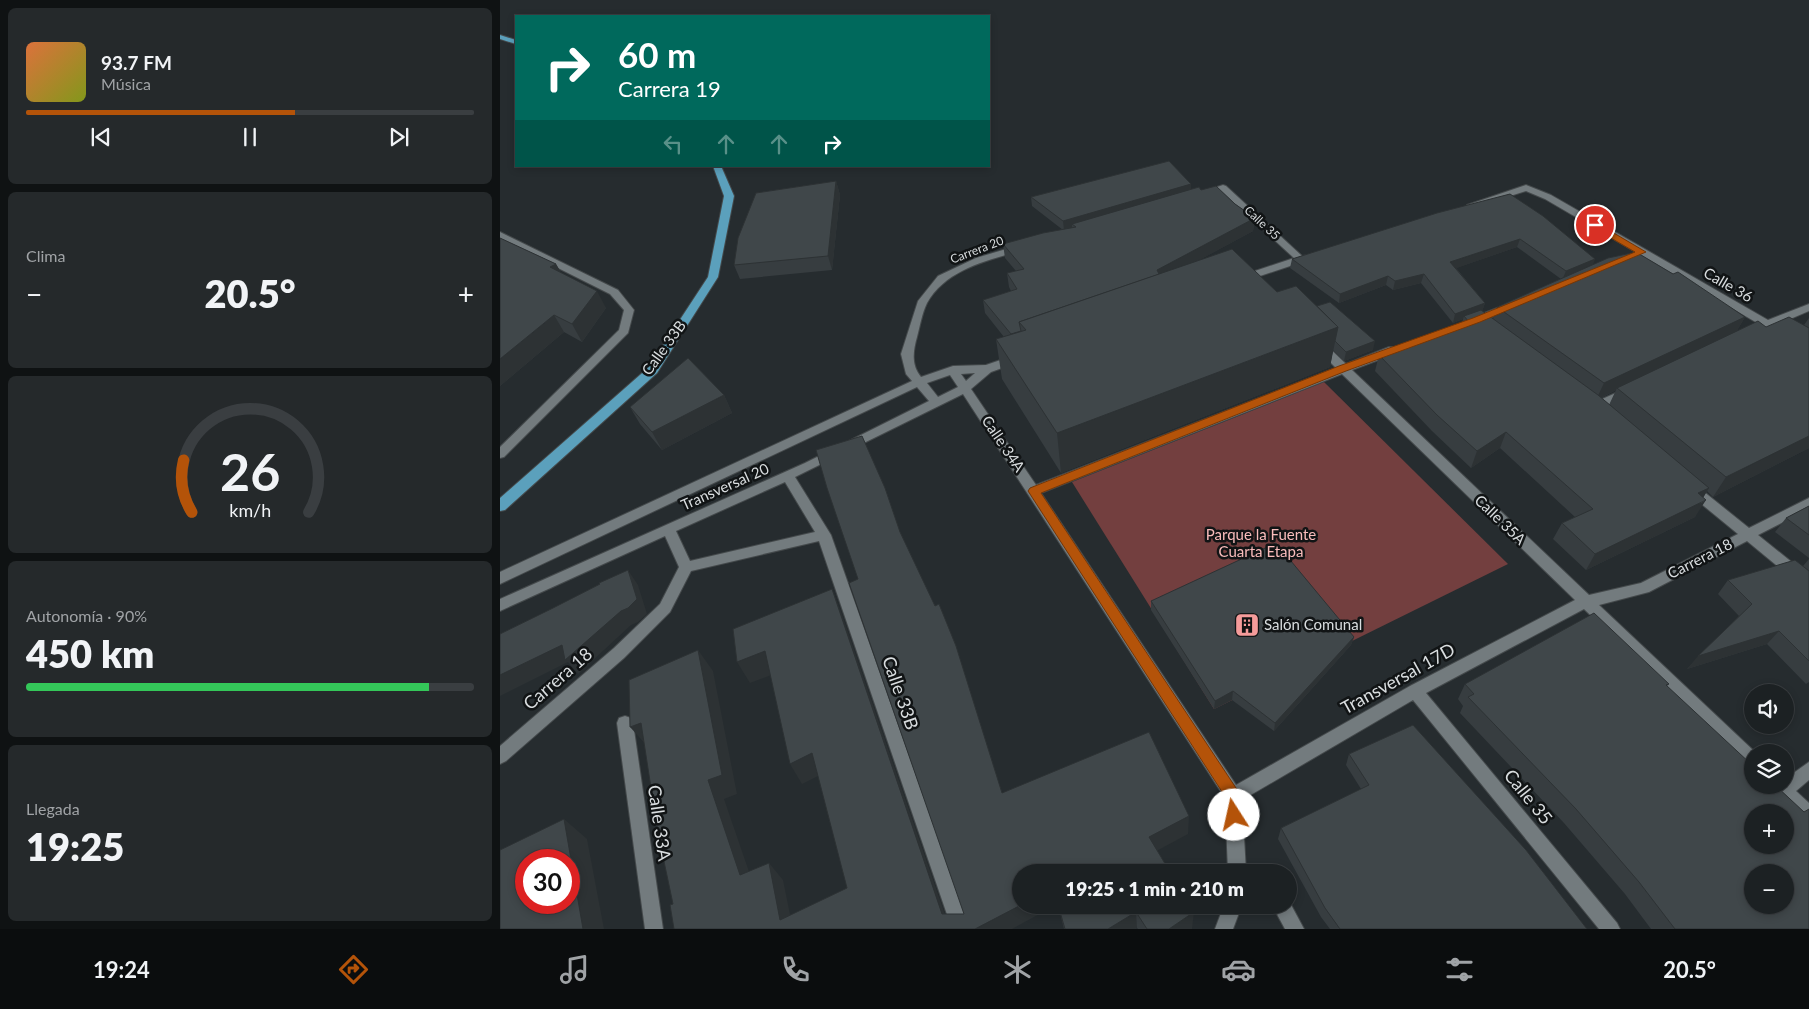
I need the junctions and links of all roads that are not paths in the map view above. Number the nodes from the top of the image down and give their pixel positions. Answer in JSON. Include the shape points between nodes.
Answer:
{"nodes":[{"id":1,"x":500,"y":37,"type":"edge"},
{"id":2,"x":515,"y":42,"type":"edge"},
{"id":3,"x":717,"y":167,"type":"edge"},
{"id":4,"x":1195,"y":196,"type":"edge"},
{"id":5,"x":1465,"y":207,"type":"edge"},
{"id":6,"x":500,"y":235,"type":"edge"},
{"id":7,"x":1027,"y":246,"type":"edge"},
{"id":8,"x":1319,"y":253,"type":"edge"},
{"id":9,"x":1300,"y":259,"type":"junction"},
{"id":10,"x":1251,"y":275,"type":"junction"},
{"id":11,"x":1233,"y":282,"type":"edge"},
{"id":12,"x":1264,"y":289,"type":"edge"},
{"id":13,"x":1522,"y":301,"type":"edge"},
{"id":14,"x":1809,"y":307,"type":"edge"},
{"id":15,"x":1766,"y":325,"type":"junction"},
{"id":16,"x":1459,"y":326,"type":"edge"},
{"id":17,"x":1749,"y":333,"type":"edge"},
{"id":18,"x":1310,"y":335,"type":"edge"},
{"id":19,"x":1405,"y":346,"type":"edge"},
{"id":20,"x":1809,"y":349,"type":"edge"},
{"id":21,"x":1024,"y":356,"type":"edge"},
{"id":22,"x":987,"y":369,"type":"junction"},
{"id":23,"x":1342,"y":369,"type":"junction"},
{"id":24,"x":953,"y":370,"type":"junction"},
{"id":25,"x":919,"y":382,"type":"junction"},
{"id":26,"x":1638,"y":386,"type":"edge"},
{"id":27,"x":965,"y":388,"type":"junction"},
{"id":28,"x":936,"y":402,"type":"junction"},
{"id":29,"x":1595,"y":407,"type":"edge"},
{"id":30,"x":500,"y":454,"type":"edge"},
{"id":31,"x":788,"y":476,"type":"junction"},
{"id":32,"x":1686,"y":484,"type":"edge"},
{"id":33,"x":1034,"y":491,"type":"junction"},
{"id":34,"x":1809,"y":503,"type":"edge"},
{"id":35,"x":500,"y":506,"type":"edge"},
{"id":36,"x":669,"y":530,"type":"junction"},
{"id":37,"x":824,"y":535,"type":"junction"},
{"id":38,"x":1746,"y":535,"type":"junction"},
{"id":39,"x":686,"y":567,"type":"junction"},
{"id":40,"x":500,"y":578,"type":"edge"},
{"id":41,"x":1809,"y":584,"type":"edge"},
{"id":42,"x":1585,"y":602,"type":"junction"},
{"id":43,"x":500,"y":605,"type":"edge"},
{"id":44,"x":1415,"y":690,"type":"junction"},
{"id":45,"x":625,"y":723,"type":"dead end"},
{"id":46,"x":1744,"y":753,"type":"edge"},
{"id":47,"x":500,"y":756,"type":"edge"},
{"id":48,"x":1809,"y":770,"type":"edge"},
{"id":49,"x":1794,"y":780,"type":"edge"},
{"id":50,"x":1787,"y":794,"type":"edge"},
{"id":51,"x":1233,"y":796,"type":"junction"},
{"id":52,"x":1809,"y":814,"type":"edge"},
{"id":53,"x":1237,"y":864,"type":"edge"},
{"id":54,"x":1230,"y":914,"type":"edge"},
{"id":55,"x":1286,"y":914,"type":"edge"},
{"id":56,"x":654,"y":929,"type":"edge"},
{"id":57,"x":961,"y":929,"type":"edge"},
{"id":58,"x":1224,"y":929,"type":"edge"},
{"id":59,"x":1295,"y":929,"type":"edge"},
{"id":60,"x":1611,"y":929,"type":"edge"}],
"edges":[{"from":1,"to":2,"type":"main road"},
{"from":3,"to":35,"type":"main road","name":"Calle 33B","via":[[729,196],[713,277],[653,370]]},
{"from":4,"to":9,"type":"street","name":"Calle 35","via":[[1223,188]]},
{"from":5,"to":15,"type":"street","name":"Calle 36","via":[[1526,188],[1548,197],[1637,254]]},
{"from":6,"to":30,"type":"street","via":[[614,292],[629,310],[624,331]]},
{"from":7,"to":25,"type":"street","name":"Carrera 20","via":[[980,260],[942,278],[922,303],[908,354],[912,374]]},
{"from":8,"to":9,"type":"street"},
{"from":9,"to":10,"type":"street"},
{"from":10,"to":11,"type":"street"},
{"from":10,"to":12,"type":"street"},
{"from":13,"to":16,"type":"street","via":[[1481,323]]},
{"from":14,"to":15,"type":"street"},
{"from":15,"to":17,"type":"street"},
{"from":15,"to":20,"type":"street","name":"Calle 36"},
{"from":18,"to":23,"type":"street","name":"Calle 35A"},
{"from":19,"to":23,"type":"street"},
{"from":21,"to":22,"type":"street"},
{"from":22,"to":24,"type":"street","name":"Transversal 20"},
{"from":22,"to":27,"type":"street","name":"Transversal 20"},
{"from":23,"to":33,"type":"street"},
{"from":23,"to":42,"type":"street","name":"Calle 35A"},
{"from":24,"to":25,"type":"street","name":"Transversal 20"},
{"from":24,"to":27,"type":"street","name":"Calle 34A"},
{"from":25,"to":28,"type":"street"},
{"from":25,"to":40,"type":"street","name":"Transversal 20"},
{"from":26,"to":29,"type":"street"},
{"from":27,"to":28,"type":"street","name":"Transversal 20"},
{"from":27,"to":33,"type":"street","name":"Calle 34A"},
{"from":28,"to":31,"type":"street","name":"Transversal 20"},
{"from":31,"to":36,"type":"street","name":"Transversal 20"},
{"from":31,"to":37,"type":"street","name":"Calle 33B"},
{"from":32,"to":38,"type":"street"},
{"from":33,"to":51,"type":"street","name":"Calle 34A"},
{"from":34,"to":38,"type":"street","name":"Carrera 18"},
{"from":36,"to":39,"type":"street"},
{"from":36,"to":43,"type":"street","name":"Transversal 20"},
{"from":37,"to":39,"type":"street"},
{"from":37,"to":57,"type":"street","name":"Calle 33B"},
{"from":38,"to":41,"type":"street"},
{"from":38,"to":42,"type":"street","name":"Carrera 18","via":[[1644,588]]},
{"from":39,"to":47,"type":"street","name":"Carrera 18","via":[[666,608]]},
{"from":42,"to":44,"type":"street","name":"Transversal 17D"},
{"from":42,"to":46,"type":"street","name":"Calle 35A"},
{"from":44,"to":51,"type":"street","name":"Transversal 17D"},
{"from":44,"to":60,"type":"street","name":"Calle 35"},
{"from":45,"to":56,"type":"street","name":"Calle 33A"},
{"from":48,"to":49,"type":"street"},
{"from":50,"to":52,"type":"street"},
{"from":51,"to":53,"type":"street"},
{"from":54,"to":58,"type":"street"},
{"from":55,"to":59,"type":"street"}]}
